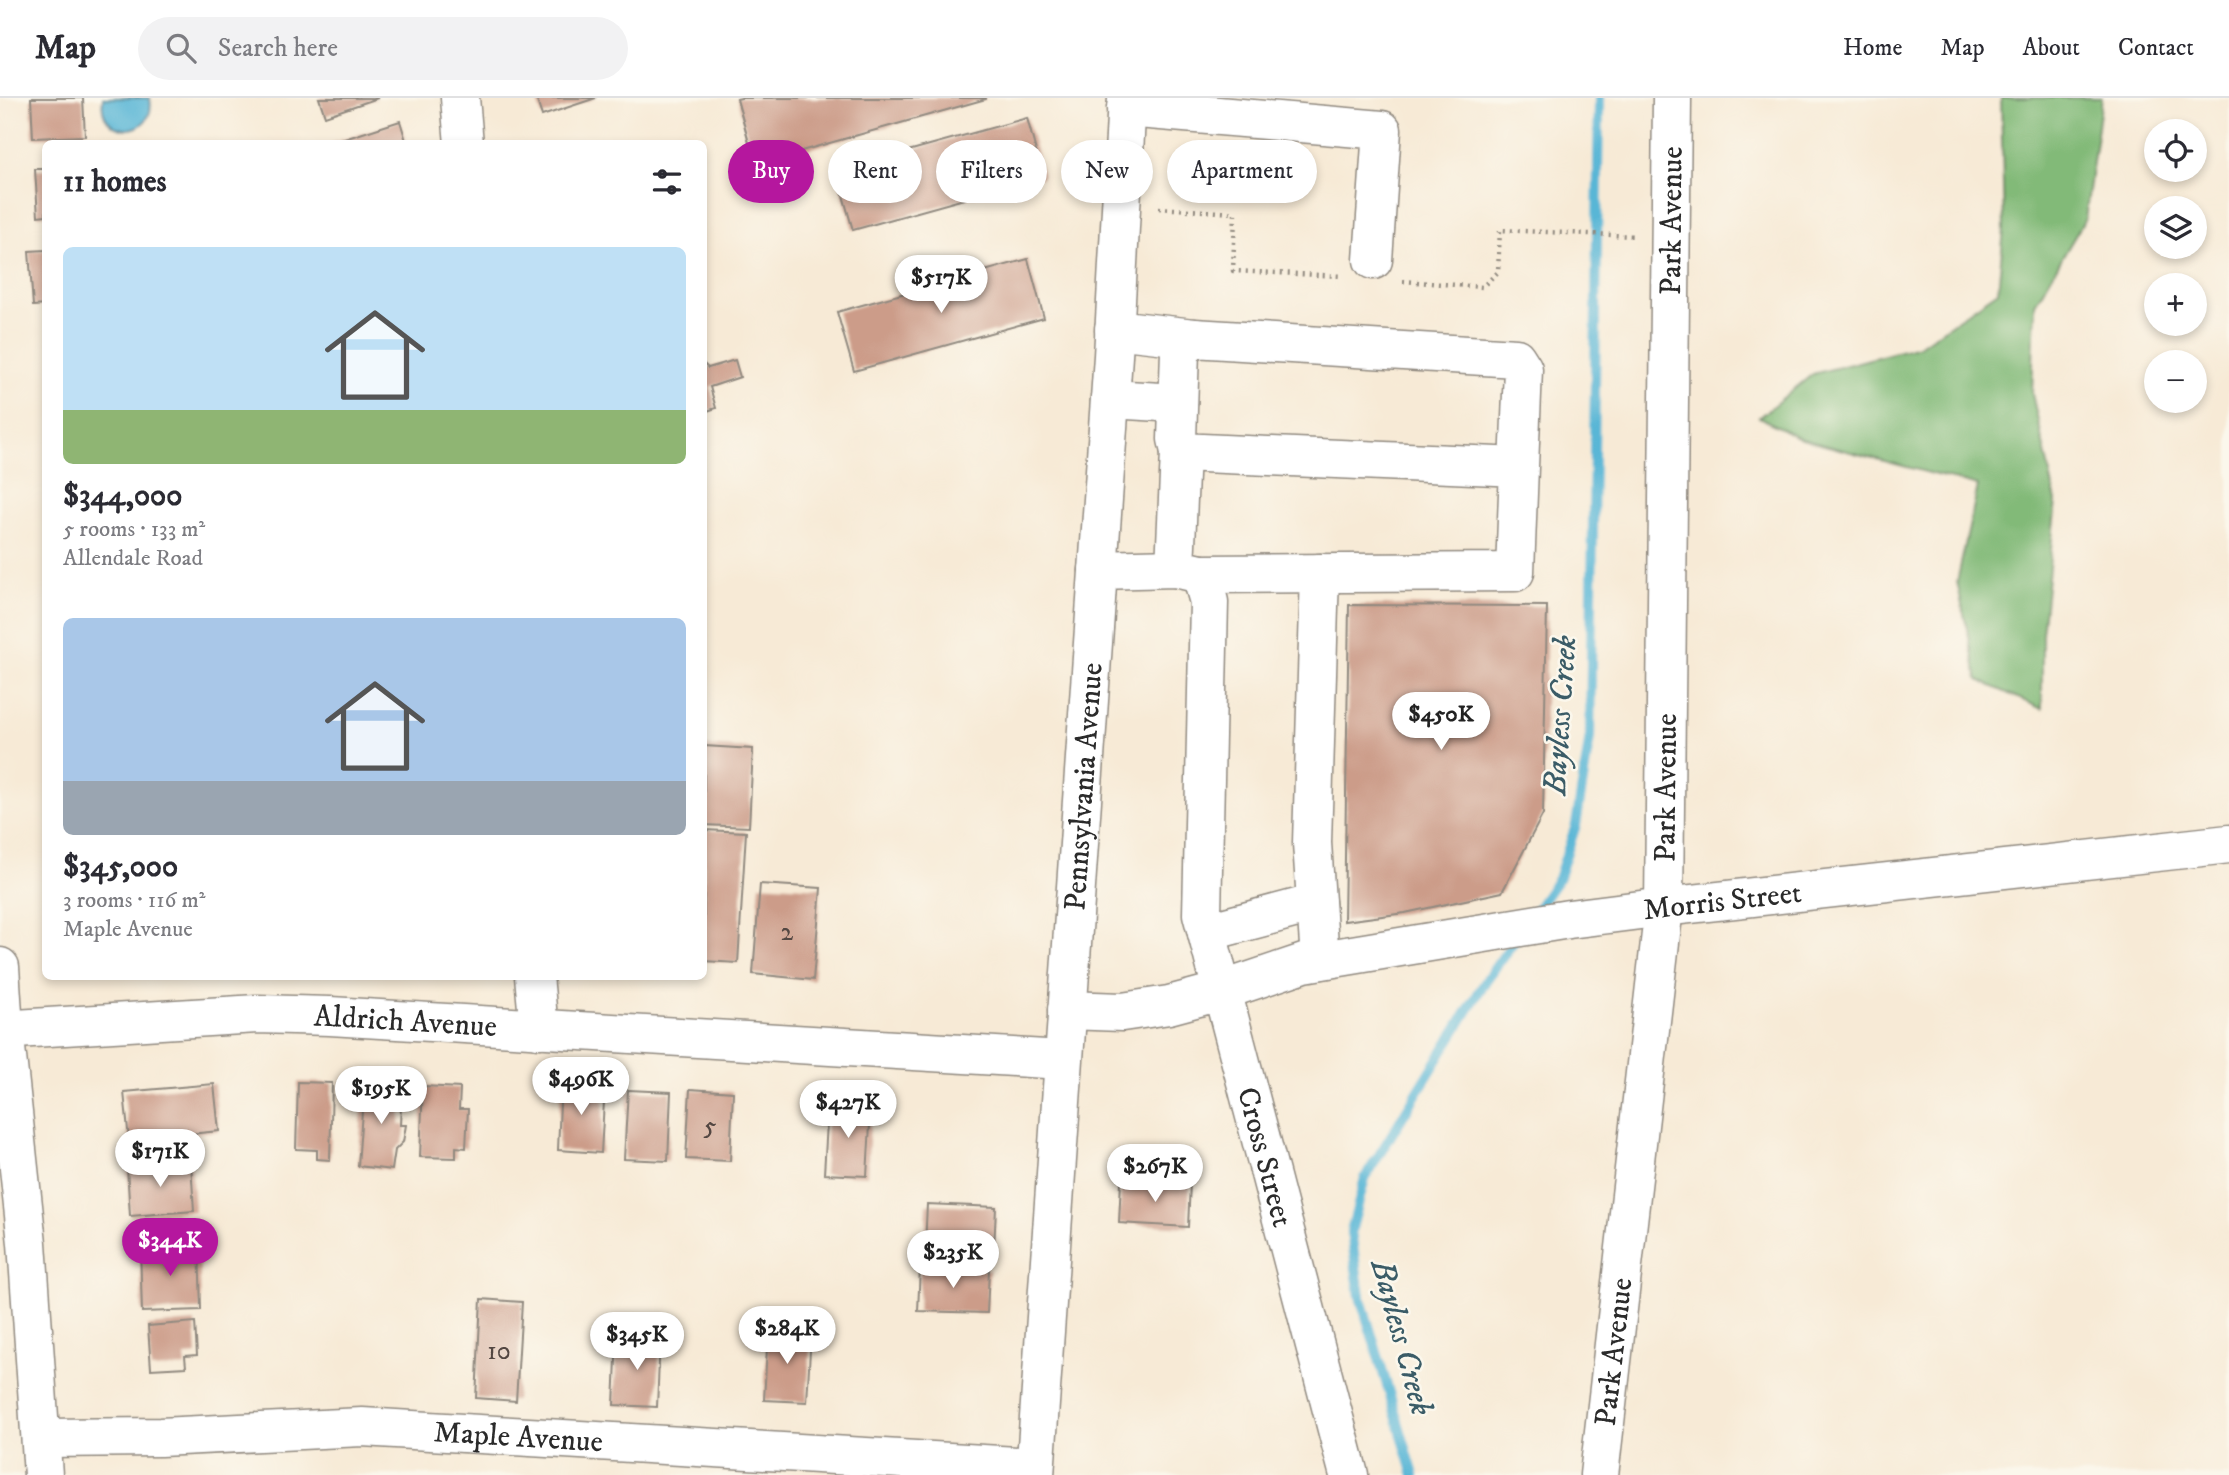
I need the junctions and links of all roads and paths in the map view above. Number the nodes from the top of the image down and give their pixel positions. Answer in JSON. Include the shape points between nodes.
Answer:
{"nodes":[{"id":1,"x":460,"y":98,"type":"edge"},
{"id":2,"x":1672,"y":98,"type":"edge"},
{"id":3,"x":1127,"y":103,"type":"edge"},
{"id":4,"x":464,"y":140,"type":"edge"},
{"id":5,"x":1554,"y":232,"type":"dead end"},
{"id":6,"x":1620,"y":235,"type":"dead end"},
{"id":7,"x":1373,"y":260,"type":"dead end"},
{"id":8,"x":1114,"y":329,"type":"junction"},
{"id":9,"x":1194,"y":338,"type":"junction"},
{"id":10,"x":1110,"y":399,"type":"junction"},
{"id":11,"x":1178,"y":403,"type":"junction"},
{"id":12,"x":1180,"y":452,"type":"junction"},
{"id":13,"x":1519,"y":467,"type":"junction"},
{"id":14,"x":1098,"y":570,"type":"junction"},
{"id":15,"x":1188,"y":571,"type":"junction"},
{"id":16,"x":1320,"y":573,"type":"junction"},
{"id":17,"x":2229,"y":844,"type":"edge"},
{"id":18,"x":1316,"y":904,"type":"junction"},
{"id":19,"x":1664,"y":906,"type":"junction"},
{"id":20,"x":1207,"y":932,"type":"junction"},
{"id":21,"x":1320,"y":960,"type":"junction"},
{"id":22,"x":0,"y":967,"type":"edge"},
{"id":23,"x":534,"y":980,"type":"edge"},
{"id":24,"x":1221,"y":991,"type":"junction"},
{"id":25,"x":1067,"y":1010,"type":"junction"},
{"id":26,"x":2,"y":1029,"type":"edge"},
{"id":27,"x":539,"y":1029,"type":"junction"},
{"id":28,"x":1063,"y":1060,"type":"junction"},
{"id":29,"x":41,"y":1438,"type":"junction"},
{"id":30,"x":1035,"y":1471,"type":"edge"},
{"id":31,"x":43,"y":1475,"type":"edge"},
{"id":32,"x":1349,"y":1475,"type":"edge"},
{"id":33,"x":1599,"y":1475,"type":"edge"}],
"edges":[{"from":1,"to":4,"type":"street"},
{"from":2,"to":19,"type":"street","name":"Park Avenue"},
{"from":3,"to":7,"type":"street","via":[[1382,130]]},
{"from":3,"to":8,"type":"street","name":"Pennsylvania Avenue"},
{"from":5,"to":6,"type":"path"},
{"from":8,"to":9,"type":"street"},
{"from":8,"to":10,"type":"street","name":"Pennsylvania Avenue"},
{"from":9,"to":11,"type":"street","name":"Cross Street","via":[[1180,351]]},
{"from":9,"to":13,"type":"street","via":[[1516,358],[1523,369]]},
{"from":10,"to":11,"type":"street"},
{"from":10,"to":14,"type":"street","name":"Pennsylvania Avenue"},
{"from":11,"to":12,"type":"street","name":"Cross Street"},
{"from":12,"to":13,"type":"street"},
{"from":12,"to":15,"type":"street","name":"Cross Street"},
{"from":13,"to":16,"type":"street","via":[[1515,572]]},
{"from":14,"to":15,"type":"street"},
{"from":14,"to":25,"type":"street","name":"Pennsylvania Avenue"},
{"from":15,"to":16,"type":"street"},
{"from":15,"to":20,"type":"street","name":"Cross Street","via":[[1209,602],[1202,914]]},
{"from":16,"to":18,"type":"street","via":[[1312,843]]},
{"from":17,"to":19,"type":"street","name":"Morris Street"},
{"from":18,"to":20,"type":"street"},
{"from":18,"to":21,"type":"street"},
{"from":19,"to":21,"type":"street","name":"Morris Street"},
{"from":19,"to":33,"type":"street","name":"Park Avenue"},
{"from":20,"to":24,"type":"street","name":"Cross Street"},
{"from":21,"to":24,"type":"street","name":"Morris Street"},
{"from":22,"to":26,"type":"street"},
{"from":23,"to":27,"type":"street"},
{"from":24,"to":25,"type":"street","via":[[1122,1012]]},
{"from":24,"to":32,"type":"street","name":"Cross Street"},
{"from":25,"to":28,"type":"street","name":"Pennsylvania Avenue"},
{"from":26,"to":27,"type":"street","name":"Aldrich Avenue","via":[[257,1014]]},
{"from":26,"to":29,"type":"street","via":[[27,1243]]},
{"from":27,"to":28,"type":"street","name":"Aldrich Avenue"},
{"from":28,"to":30,"type":"street","name":"Pennsylvania Avenue"},
{"from":29,"to":30,"type":"street","name":"Maple Avenue","via":[[362,1427]]},
{"from":29,"to":31,"type":"street"}]}
